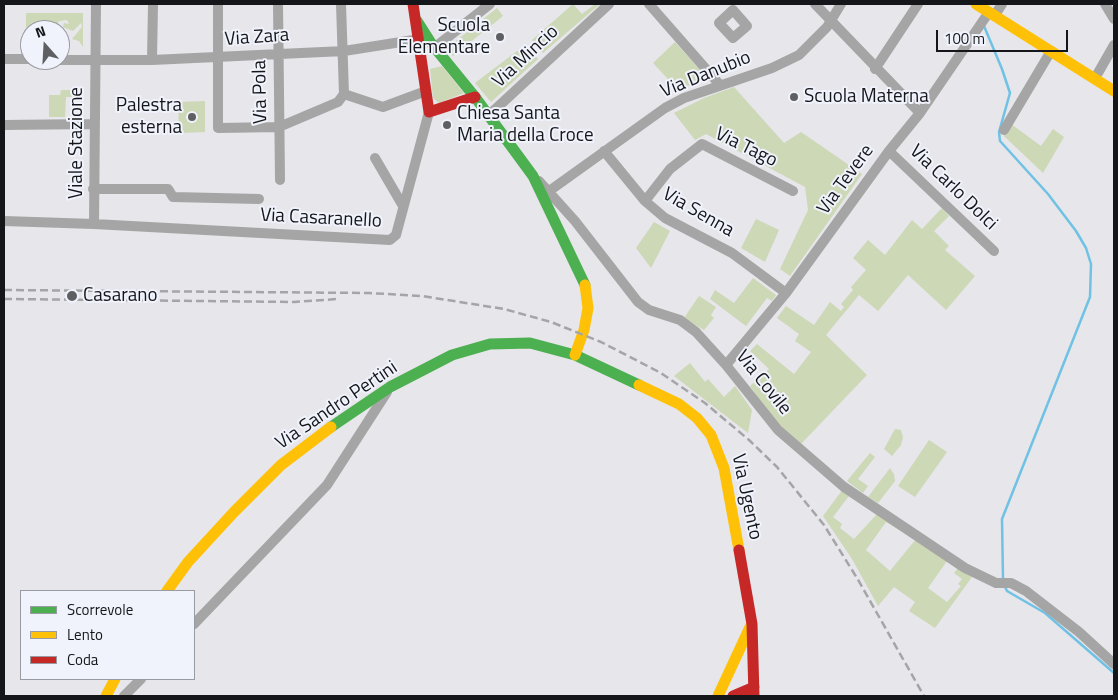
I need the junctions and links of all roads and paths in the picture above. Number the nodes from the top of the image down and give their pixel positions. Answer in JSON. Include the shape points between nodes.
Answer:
{"nodes":[{"id":1,"x":96,"y":4,"type":"edge"},
{"id":2,"x":154,"y":4,"type":"edge"},
{"id":3,"x":218,"y":4,"type":"edge"},
{"id":4,"x":278,"y":4,"type":"edge"},
{"id":5,"x":341,"y":4,"type":"edge"},
{"id":6,"x":413,"y":4,"type":"edge"},
{"id":7,"x":490,"y":4,"type":"edge"},
{"id":8,"x":609,"y":4,"type":"edge"},
{"id":9,"x":649,"y":4,"type":"edge"},
{"id":10,"x":815,"y":4,"type":"edge"},
{"id":11,"x":841,"y":4,"type":"edge"},
{"id":12,"x":918,"y":4,"type":"edge"},
{"id":13,"x":1002,"y":4,"type":"edge"},
{"id":14,"x":1106,"y":4,"type":"edge"},
{"id":15,"x":986,"y":9,"type":"edge"},
{"id":16,"x":1114,"y":19,"type":"edge"},
{"id":17,"x":830,"y":20,"type":"junction"},
{"id":18,"x":417,"y":21,"type":"junction"},
{"id":19,"x":420,"y":39,"type":"junction"},
{"id":20,"x":1114,"y":45,"type":"edge"},
{"id":21,"x":434,"y":48,"type":"junction"},
{"id":22,"x":344,"y":51,"type":"junction"},
{"id":23,"x":1051,"y":51,"type":"junction"},
{"id":24,"x":277,"y":54,"type":"junction"},
{"id":25,"x":219,"y":58,"type":"junction"},
{"id":26,"x":4,"y":59,"type":"edge"},
{"id":27,"x":20,"y":59,"type":"edge"},
{"id":28,"x":444,"y":59,"type":"junction"},
{"id":29,"x":70,"y":60,"type":"edge"},
{"id":30,"x":95,"y":60,"type":"junction"},
{"id":31,"x":152,"y":60,"type":"junction"},
{"id":32,"x":423,"y":66,"type":"junction"},
{"id":33,"x":875,"y":69,"type":"junction"},
{"id":34,"x":1098,"y":73,"type":"dead end"},
{"id":35,"x":720,"y":85,"type":"junction"},
{"id":36,"x":1114,"y":90,"type":"edge"},
{"id":37,"x":426,"y":91,"type":"junction"},
{"id":38,"x":344,"y":94,"type":"junction"},
{"id":39,"x":475,"y":97,"type":"junction"},
{"id":40,"x":429,"y":112,"type":"junction"},
{"id":41,"x":920,"y":113,"type":"junction"},
{"id":42,"x":488,"y":116,"type":"junction"},
{"id":43,"x":94,"y":124,"type":"junction"},
{"id":44,"x":4,"y":125,"type":"edge"},
{"id":45,"x":279,"y":127,"type":"junction"},
{"id":46,"x":1004,"y":130,"type":"dead end"},
{"id":47,"x":889,"y":150,"type":"junction"},
{"id":48,"x":604,"y":151,"type":"junction"},
{"id":49,"x":375,"y":158,"type":"dead end"},
{"id":50,"x":280,"y":180,"type":"dead end"},
{"id":51,"x":93,"y":189,"type":"junction"},
{"id":52,"x":793,"y":191,"type":"dead end"},
{"id":53,"x":546,"y":193,"type":"junction"},
{"id":54,"x":259,"y":199,"type":"dead end"},
{"id":55,"x":645,"y":201,"type":"junction"},
{"id":56,"x":404,"y":206,"type":"junction"},
{"id":57,"x":4,"y":221,"type":"edge"},
{"id":58,"x":94,"y":224,"type":"junction"},
{"id":59,"x":994,"y":251,"type":"dead end"},
{"id":60,"x":786,"y":293,"type":"junction"},
{"id":61,"x":575,"y":355,"type":"junction"},
{"id":62,"x":726,"y":365,"type":"junction"},
{"id":63,"x":390,"y":388,"type":"junction"},
{"id":64,"x":168,"y":590,"type":"edge"},
{"id":65,"x":195,"y":623,"type":"edge"},
{"id":66,"x":752,"y":624,"type":"junction"},
{"id":67,"x":1114,"y":664,"type":"edge"},
{"id":68,"x":114,"y":680,"type":"edge"},
{"id":69,"x":140,"y":680,"type":"edge"},
{"id":70,"x":754,"y":692,"type":"edge"},
{"id":71,"x":106,"y":696,"type":"edge"},
{"id":72,"x":124,"y":696,"type":"edge"},
{"id":73,"x":718,"y":696,"type":"edge"},
{"id":74,"x":733,"y":696,"type":"edge"}],
"edges":[{"from":1,"to":30,"type":"street","name":"Viale Stazione"},
{"from":2,"to":31,"type":"street"},
{"from":3,"to":25,"type":"street"},
{"from":4,"to":24,"type":"street","name":"Via Pola"},
{"from":5,"to":22,"type":"street"},
{"from":6,"to":18,"type":"street"},
{"from":7,"to":21,"type":"street"},
{"from":8,"to":42,"type":"street","name":"Via Mincio"},
{"from":9,"to":35,"type":"street"},
{"from":10,"to":17,"type":"street"},
{"from":11,"to":17,"type":"street","name":"Via Danubio"},
{"from":12,"to":33,"type":"street"},
{"from":13,"to":15,"type":"street","name":"Via Tevere"},
{"from":14,"to":16,"type":"street"},
{"from":15,"to":23,"type":"street"},
{"from":15,"to":41,"type":"street","name":"Via Tevere"},
{"from":17,"to":33,"type":"street"},
{"from":17,"to":35,"type":"street","name":"Via Danubio","via":[[807,49],[789,61]]},
{"from":18,"to":19,"type":"street"},
{"from":18,"to":21,"type":"street","name":"Via Covile"},
{"from":19,"to":22,"type":"street","name":"Via Zara"},
{"from":19,"to":32,"type":"street"},
{"from":20,"to":34,"type":"street"},
{"from":21,"to":28,"type":"street","name":"Via Covile"},
{"from":22,"to":24,"type":"street","name":"Via Zara"},
{"from":22,"to":38,"type":"street"},
{"from":23,"to":36,"type":"street"},
{"from":23,"to":46,"type":"street"},
{"from":24,"to":25,"type":"street","name":"Via Zara"},
{"from":24,"to":45,"type":"street","name":"Via Pola"},
{"from":25,"to":31,"type":"street","name":"Via Zara"},
{"from":25,"to":45,"type":"street","via":[[218,128]]},
{"from":26,"to":27,"type":"street"},
{"from":28,"to":32,"type":"street"},
{"from":28,"to":39,"type":"street","name":"Via Covile"},
{"from":29,"to":30,"type":"street","name":"Via Zara"},
{"from":30,"to":31,"type":"street","name":"Via Zara"},
{"from":30,"to":43,"type":"street","name":"Viale Stazione"},
{"from":32,"to":37,"type":"street"},
{"from":33,"to":41,"type":"street"},
{"from":35,"to":48,"type":"street","name":"Via Danubio","via":[[665,108]]},
{"from":37,"to":38,"type":"street","via":[[383,108]]},
{"from":37,"to":40,"type":"street"},
{"from":38,"to":45,"type":"street","via":[[338,102]]},
{"from":39,"to":40,"type":"street"},
{"from":39,"to":42,"type":"street","name":"Via Covile"},
{"from":40,"to":56,"type":"street","name":"Via Casaranello"},
{"from":41,"to":47,"type":"street","name":"Via Tevere"},
{"from":42,"to":53,"type":"street","name":"Via Covile"},
{"from":43,"to":44,"type":"street"},
{"from":43,"to":51,"type":"street","name":"Viale Stazione"},
{"from":45,"to":50,"type":"street","name":"Via Pola"},
{"from":47,"to":59,"type":"street","name":"Via Carlo Dolci"},
{"from":47,"to":60,"type":"street","name":"Via Tevere"},
{"from":48,"to":53,"type":"street","name":"Via Danubio"},
{"from":48,"to":55,"type":"street","name":"Via Senna"},
{"from":49,"to":56,"type":"street"},
{"from":51,"to":54,"type":"street","via":[[168,189],[173,196]]},
{"from":51,"to":58,"type":"street","name":"Viale Stazione"},
{"from":52,"to":55,"type":"street","name":"Via Tago","via":[[702,144],[670,169]]},
{"from":53,"to":61,"type":"street","via":[[587,286],[586,318]]},
{"from":53,"to":62,"type":"street","name":"Via Covile","via":[[638,302],[649,310],[680,320],[696,332]]},
{"from":55,"to":60,"type":"street","name":"Via Senna","via":[[665,218],[732,253]]},
{"from":56,"to":58,"type":"street","name":"Via Casaranello","via":[[396,235],[386,241]]},
{"from":57,"to":58,"type":"street","name":"Via Casaranello"},
{"from":60,"to":62,"type":"street","name":"Via Tevere"},
{"from":61,"to":63,"type":"street","name":"Via Sandro Pertini","via":[[530,343],[490,344],[452,355]]},
{"from":61,"to":66,"type":"street","name":"Via Ugento","via":[[680,404],[711,436],[724,468]]},
{"from":62,"to":67,"type":"street","name":"Via Covile","via":[[778,430],[844,486],[965,568],[996,583],[1011,583],[1026,591]]},
{"from":63,"to":64,"type":"street","name":"Via Sandro Pertini","via":[[281,464],[211,536]]},
{"from":63,"to":65,"type":"street","via":[[327,485]]},
{"from":66,"to":70,"type":"street","name":"Via Ugento"},
{"from":66,"to":73,"type":"street"},
{"from":68,"to":71,"type":"street"},
{"from":69,"to":72,"type":"street"},
{"from":70,"to":74,"type":"street"}]}
